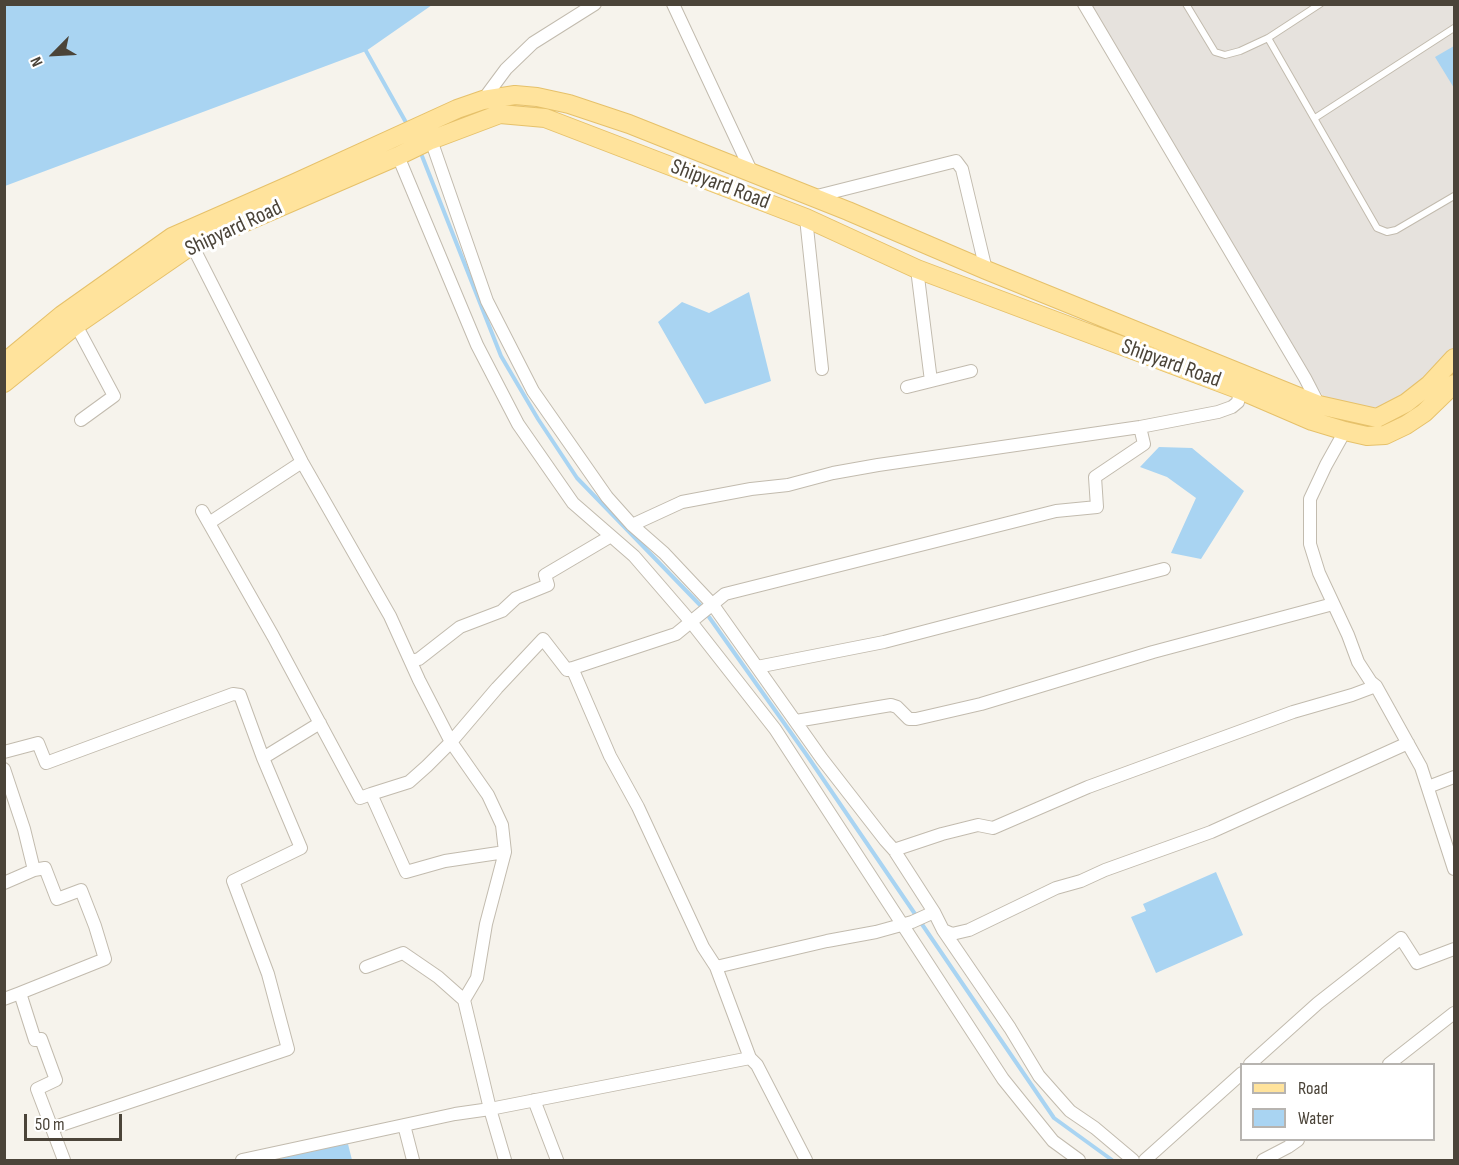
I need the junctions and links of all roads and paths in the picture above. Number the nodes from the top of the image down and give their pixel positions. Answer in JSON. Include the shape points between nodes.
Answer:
{"nodes":[{"id":1,"x":595,"y":4,"type":"edge"},
{"id":2,"x":673,"y":4,"type":"edge"},
{"id":3,"x":1084,"y":4,"type":"edge"},
{"id":4,"x":1186,"y":4,"type":"edge"},
{"id":5,"x":1320,"y":4,"type":"edge"},
{"id":6,"x":1455,"y":28,"type":"edge"},
{"id":7,"x":1268,"y":38,"type":"junction"},
{"id":8,"x":483,"y":100,"type":"junction"},
{"id":9,"x":1315,"y":118,"type":"junction"},
{"id":10,"x":431,"y":140,"type":"junction"},
{"id":11,"x":398,"y":156,"type":"junction"},
{"id":12,"x":752,"y":173,"type":"junction"},
{"id":13,"x":1455,"y":196,"type":"edge"},
{"id":14,"x":813,"y":197,"type":"junction"},
{"id":15,"x":806,"y":218,"type":"junction"},
{"id":16,"x":192,"y":245,"type":"junction"},
{"id":17,"x":917,"y":269,"type":"junction"},
{"id":18,"x":986,"y":270,"type":"junction"},
{"id":19,"x":76,"y":325,"type":"junction"},
{"id":20,"x":1455,"y":358,"type":"edge"},
{"id":21,"x":4,"y":363,"type":"edge"},
{"id":22,"x":822,"y":369,"type":"dead end"},
{"id":23,"x":971,"y":370,"type":"dead end"},
{"id":24,"x":931,"y":381,"type":"junction"},
{"id":25,"x":4,"y":383,"type":"edge"},
{"id":26,"x":1455,"y":384,"type":"edge"},
{"id":27,"x":907,"y":387,"type":"dead end"},
{"id":28,"x":1240,"y":390,"type":"junction"},
{"id":29,"x":1319,"y":405,"type":"junction"},
{"id":30,"x":81,"y":420,"type":"dead end"},
{"id":31,"x":1140,"y":427,"type":"junction"},
{"id":32,"x":1345,"y":431,"type":"junction"},
{"id":33,"x":302,"y":462,"type":"junction"},
{"id":34,"x":202,"y":511,"type":"dead end"},
{"id":35,"x":209,"y":524,"type":"junction"},
{"id":36,"x":632,"y":525,"type":"junction"},
{"id":37,"x":611,"y":536,"type":"junction"},
{"id":38,"x":1164,"y":569,"type":"dead end"},
{"id":39,"x":713,"y":604,"type":"junction"},
{"id":40,"x":1333,"y":604,"type":"junction"},
{"id":41,"x":691,"y":622,"type":"junction"},
{"id":42,"x":411,"y":661,"type":"junction"},
{"id":43,"x":757,"y":667,"type":"junction"},
{"id":44,"x":572,"y":668,"type":"junction"},
{"id":45,"x":1376,"y":686,"type":"junction"},
{"id":46,"x":796,"y":721,"type":"junction"},
{"id":47,"x":320,"y":723,"type":"junction"},
{"id":48,"x":451,"y":742,"type":"junction"},
{"id":49,"x":1408,"y":743,"type":"junction"},
{"id":50,"x":4,"y":752,"type":"edge"},
{"id":51,"x":262,"y":758,"type":"junction"},
{"id":52,"x":4,"y":769,"type":"edge"},
{"id":53,"x":1455,"y":777,"type":"edge"},
{"id":54,"x":1428,"y":787,"type":"junction"},
{"id":55,"x":371,"y":794,"type":"junction"},
{"id":56,"x":894,"y":850,"type":"junction"},
{"id":57,"x":505,"y":852,"type":"junction"},
{"id":58,"x":1455,"y":869,"type":"edge"},
{"id":59,"x":34,"y":870,"type":"junction"},
{"id":60,"x":4,"y":883,"type":"edge"},
{"id":61,"x":930,"y":914,"type":"junction"},
{"id":62,"x":907,"y":923,"type":"junction"},
{"id":63,"x":943,"y":930,"type":"junction"},
{"id":64,"x":1455,"y":949,"type":"edge"},
{"id":65,"x":366,"y":967,"type":"dead end"},
{"id":66,"x":716,"y":967,"type":"junction"},
{"id":67,"x":20,"y":993,"type":"junction"},
{"id":68,"x":4,"y":999,"type":"edge"},
{"id":69,"x":464,"y":1000,"type":"junction"},
{"id":70,"x":1455,"y":1013,"type":"edge"},
{"id":71,"x":750,"y":1058,"type":"junction"},
{"id":72,"x":1252,"y":1063,"type":"edge"},
{"id":73,"x":1392,"y":1063,"type":"edge"},
{"id":74,"x":1240,"y":1075,"type":"edge"},
{"id":75,"x":534,"y":1100,"type":"junction"},
{"id":76,"x":490,"y":1109,"type":"junction"},
{"id":77,"x":404,"y":1125,"type":"junction"},
{"id":78,"x":52,"y":1128,"type":"junction"},
{"id":79,"x":1296,"y":1141,"type":"edge"},
{"id":80,"x":263,"y":1158,"type":"edge"},
{"id":81,"x":64,"y":1161,"type":"edge"},
{"id":82,"x":242,"y":1161,"type":"edge"},
{"id":83,"x":413,"y":1161,"type":"edge"},
{"id":84,"x":505,"y":1161,"type":"edge"},
{"id":85,"x":557,"y":1161,"type":"edge"},
{"id":86,"x":806,"y":1161,"type":"edge"},
{"id":87,"x":1079,"y":1161,"type":"edge"},
{"id":88,"x":1133,"y":1161,"type":"edge"},
{"id":89,"x":1145,"y":1161,"type":"edge"},
{"id":90,"x":1263,"y":1161,"type":"edge"}],
"edges":[{"from":1,"to":8,"type":"street","via":[[533,44],[506,69]]},
{"from":2,"to":12,"type":"street"},
{"from":3,"to":29,"type":"street"},
{"from":4,"to":7,"type":"lane","via":[[1215,52],[1225,55]]},
{"from":5,"to":7,"type":"lane"},
{"from":6,"to":9,"type":"lane"},
{"from":7,"to":9,"type":"lane"},
{"from":8,"to":12,"type":"main road","via":[[515,95],[569,104]]},
{"from":8,"to":21,"type":"main road","via":[[172,237],[62,315]]},
{"from":9,"to":13,"type":"lane","via":[[1377,228],[1396,230]]},
{"from":10,"to":11,"type":"main road","name":"Shipyard Road"},
{"from":10,"to":15,"type":"main road","name":"Shipyard Road","via":[[500,114],[545,118]]},
{"from":10,"to":36,"type":"street","via":[[487,301],[533,391],[607,497]]},
{"from":11,"to":16,"type":"main road","name":"Shipyard Road"},
{"from":11,"to":37,"type":"street","via":[[477,345],[518,424],[573,503]]},
{"from":12,"to":14,"type":"main road"},
{"from":14,"to":18,"type":"main road"},
{"from":14,"to":18,"type":"street","via":[[956,161],[962,169]]},
{"from":15,"to":17,"type":"main road","name":"Shipyard Road"},
{"from":15,"to":22,"type":"street"},
{"from":16,"to":19,"type":"main road","name":"Shipyard Road"},
{"from":16,"to":33,"type":"street"},
{"from":17,"to":24,"type":"street"},
{"from":17,"to":28,"type":"main road","name":"Shipyard Road"},
{"from":18,"to":29,"type":"main road"},
{"from":19,"to":25,"type":"main road","name":"Shipyard Road"},
{"from":19,"to":30,"type":"street","via":[[114,396]]},
{"from":20,"to":29,"type":"main road","via":[[1422,391],[1377,418]]},
{"from":23,"to":24,"type":"street"},
{"from":24,"to":27,"type":"street"},
{"from":26,"to":32,"type":"main road","name":"Shipyard Road","via":[[1424,413],[1385,435]]},
{"from":28,"to":31,"type":"street","via":[[1233,407]]},
{"from":28,"to":32,"type":"main road","name":"Shipyard Road"},
{"from":31,"to":36,"type":"street","via":[[878,465],[682,502]]},
{"from":31,"to":39,"type":"street","via":[[1144,444],[1095,477],[1097,507],[1056,511],[725,594]]},
{"from":32,"to":40,"type":"street","via":[[1311,499],[1309,514],[1310,544]]},
{"from":33,"to":35,"type":"street"},
{"from":33,"to":42,"type":"street","via":[[390,616]]},
{"from":34,"to":35,"type":"street"},
{"from":35,"to":47,"type":"street"},
{"from":36,"to":39,"type":"street"},
{"from":37,"to":41,"type":"street","via":[[634,556]]},
{"from":37,"to":42,"type":"street","via":[[545,574],[548,585],[460,627]]},
{"from":38,"to":43,"type":"street","via":[[884,642]]},
{"from":39,"to":41,"type":"street"},
{"from":39,"to":43,"type":"street"},
{"from":40,"to":45,"type":"street","via":[[1358,662]]},
{"from":40,"to":46,"type":"street","via":[[916,719],[909,719],[891,705]]},
{"from":41,"to":44,"type":"street","via":[[676,634]]},
{"from":41,"to":62,"type":"street","via":[[776,729]]},
{"from":42,"to":48,"type":"street"},
{"from":43,"to":46,"type":"street"},
{"from":44,"to":48,"type":"street","via":[[567,670],[543,639]]},
{"from":44,"to":66,"type":"street","via":[[610,756]]},
{"from":45,"to":49,"type":"street"},
{"from":45,"to":56,"type":"street","via":[[1222,737],[1088,787],[993,828],[978,825]]},
{"from":46,"to":56,"type":"street"},
{"from":47,"to":51,"type":"street"},
{"from":47,"to":55,"type":"street","via":[[360,798]]},
{"from":48,"to":55,"type":"street","via":[[409,782]]},
{"from":48,"to":57,"type":"street","via":[[488,795],[502,825]]},
{"from":49,"to":54,"type":"street"},
{"from":49,"to":63,"type":"street","via":[[1211,832],[1056,888],[969,930],[952,934]]},
{"from":50,"to":51,"type":"street","via":[[38,742],[46,763],[233,694],[240,695]]},
{"from":51,"to":78,"type":"street","via":[[301,848],[233,881],[268,974],[288,1049]]},
{"from":52,"to":59,"type":"street"},
{"from":53,"to":54,"type":"street"},
{"from":54,"to":58,"type":"street"},
{"from":55,"to":57,"type":"street","via":[[406,872],[445,861]]},
{"from":56,"to":61,"type":"street"},
{"from":57,"to":69,"type":"street","via":[[477,978]]},
{"from":59,"to":60,"type":"street"},
{"from":59,"to":67,"type":"street","via":[[45,868],[57,899],[81,890],[105,959]]},
{"from":61,"to":62,"type":"street"},
{"from":61,"to":63,"type":"street"},
{"from":62,"to":66,"type":"street"},
{"from":62,"to":87,"type":"street","via":[[1003,1079],[1053,1141]]},
{"from":63,"to":88,"type":"street","via":[[1039,1076],[1070,1111]]},
{"from":64,"to":72,"type":"street","via":[[1417,963],[1401,938],[1318,1003]]},
{"from":65,"to":69,"type":"street","via":[[403,953]]},
{"from":66,"to":71,"type":"street"},
{"from":67,"to":68,"type":"street"},
{"from":67,"to":78,"type":"street","via":[[35,1040],[42,1039],[56,1080],[37,1089]]},
{"from":69,"to":76,"type":"street"},
{"from":70,"to":73,"type":"street"},
{"from":71,"to":75,"type":"street"},
{"from":71,"to":86,"type":"street"},
{"from":74,"to":89,"type":"street"},
{"from":75,"to":76,"type":"street"},
{"from":75,"to":85,"type":"street"},
{"from":76,"to":77,"type":"street"},
{"from":76,"to":84,"type":"street"},
{"from":77,"to":80,"type":"street"},
{"from":77,"to":83,"type":"street"},
{"from":78,"to":81,"type":"street"},
{"from":79,"to":90,"type":"street"},
{"from":80,"to":82,"type":"street"}]}
